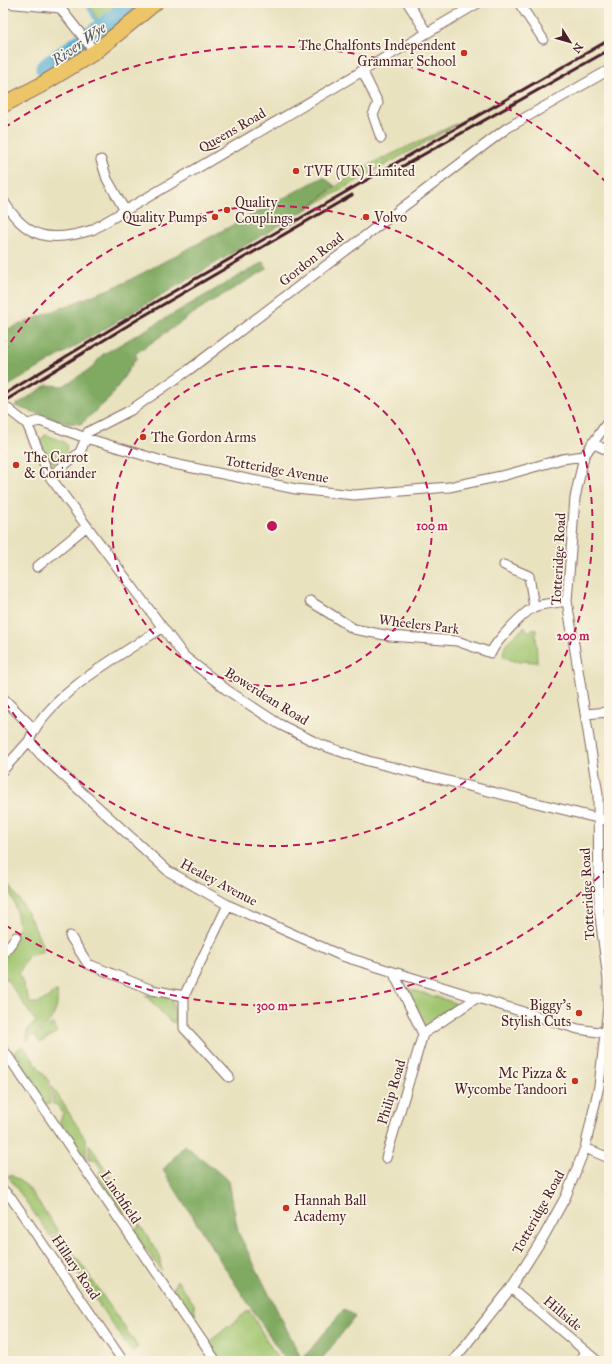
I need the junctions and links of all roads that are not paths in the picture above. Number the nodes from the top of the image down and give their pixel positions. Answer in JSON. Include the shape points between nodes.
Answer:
{"nodes":[{"id":1,"x":5,"y":3,"type":"edge"},
{"id":2,"x":155,"y":3,"type":"edge"},
{"id":3,"x":408,"y":3,"type":"edge"},
{"id":4,"x":478,"y":3,"type":"edge"},
{"id":5,"x":519,"y":3,"type":"edge"},
{"id":6,"x":427,"y":33,"type":"junction"},
{"id":7,"x":543,"y":39,"type":"dead end"},
{"id":8,"x":95,"y":52,"type":"junction"},
{"id":9,"x":362,"y":70,"type":"junction"},
{"id":10,"x":608,"y":73,"type":"edge"},
{"id":11,"x":3,"y":105,"type":"edge"},
{"id":12,"x":381,"y":138,"type":"dead end"},
{"id":13,"x":101,"y":160,"type":"dead end"},
{"id":14,"x":3,"y":200,"type":"edge"},
{"id":15,"x":124,"y":209,"type":"junction"},
{"id":16,"x":3,"y":405,"type":"edge"},
{"id":17,"x":609,"y":420,"type":"edge"},
{"id":18,"x":27,"y":424,"type":"junction"},
{"id":19,"x":86,"y":438,"type":"junction"},
{"id":20,"x":592,"y":443,"type":"junction"},
{"id":21,"x":609,"y":451,"type":"edge"},
{"id":22,"x":584,"y":456,"type":"junction"},
{"id":23,"x":50,"y":477,"type":"junction"},
{"id":24,"x":87,"y":526,"type":"junction"},
{"id":25,"x":504,"y":565,"type":"dead end"},
{"id":26,"x":37,"y":567,"type":"dead end"},
{"id":27,"x":310,"y":601,"type":"dead end"},
{"id":28,"x":568,"y":601,"type":"junction"},
{"id":29,"x":534,"y":607,"type":"junction"},
{"id":30,"x":162,"y":628,"type":"junction"},
{"id":31,"x":3,"y":698,"type":"edge"},
{"id":32,"x":609,"y":712,"type":"edge"},
{"id":33,"x":585,"y":714,"type":"junction"},
{"id":34,"x":34,"y":728,"type":"junction"},
{"id":35,"x":29,"y":741,"type":"junction"},
{"id":36,"x":3,"y":770,"type":"edge"},
{"id":37,"x":599,"y":818,"type":"junction"},
{"id":38,"x":609,"y":821,"type":"edge"},
{"id":39,"x":228,"y":905,"type":"junction"},
{"id":40,"x":70,"y":936,"type":"dead end"},
{"id":41,"x":16,"y":937,"type":"dead end"},
{"id":42,"x":3,"y":954,"type":"edge"},
{"id":43,"x":394,"y":974,"type":"junction"},
{"id":44,"x":184,"y":996,"type":"junction"},
{"id":45,"x":478,"y":997,"type":"junction"},
{"id":46,"x":608,"y":1009,"type":"edge"},
{"id":47,"x":605,"y":1033,"type":"junction"},
{"id":48,"x":423,"y":1034,"type":"junction"},
{"id":49,"x":3,"y":1048,"type":"edge"},
{"id":50,"x":229,"y":1077,"type":"dead end"},
{"id":51,"x":585,"y":1148,"type":"junction"},
{"id":52,"x":386,"y":1158,"type":"dead end"},
{"id":53,"x":609,"y":1158,"type":"edge"},
{"id":54,"x":3,"y":1190,"type":"edge"},
{"id":55,"x":511,"y":1288,"type":"junction"},
{"id":56,"x":587,"y":1352,"type":"junction"},
{"id":57,"x":124,"y":1361,"type":"edge"},
{"id":58,"x":216,"y":1361,"type":"edge"},
{"id":59,"x":453,"y":1361,"type":"edge"},
{"id":60,"x":579,"y":1361,"type":"edge"},
{"id":61,"x":597,"y":1361,"type":"edge"}],
"edges":[{"from":1,"to":8,"type":"street","via":[[60,8]]},
{"from":2,"to":8,"type":"main road"},
{"from":3,"to":6,"type":"street"},
{"from":4,"to":6,"type":"street","name":"Queens Road"},
{"from":5,"to":7,"type":"street"},
{"from":6,"to":9,"type":"street","name":"Queens Road"},
{"from":8,"to":11,"type":"main road"},
{"from":9,"to":12,"type":"street","via":[[378,103],[373,115]]},
{"from":9,"to":15,"type":"street","name":"Queens Road"},
{"from":10,"to":19,"type":"street","name":"Gordon Road","via":[[507,128],[190,370],[131,410],[88,432]]},
{"from":13,"to":15,"type":"street","via":[[107,179]]},
{"from":14,"to":15,"type":"street","name":"Queens Road","via":[[13,217],[29,230],[48,236],[69,237],[92,230]]},
{"from":16,"to":18,"type":"street"},
{"from":17,"to":20,"type":"street","name":"Totteridge Road"},
{"from":18,"to":19,"type":"street","via":[[40,421]]},
{"from":18,"to":23,"type":"street"},
{"from":19,"to":22,"type":"street","name":"Totteridge Avenue","via":[[169,463],[296,489],[354,495],[449,487]]},
{"from":19,"to":23,"type":"street","via":[[80,452]]},
{"from":20,"to":21,"type":"street"},
{"from":20,"to":22,"type":"street","name":"Totteridge Road"},
{"from":22,"to":28,"type":"street","name":"Totteridge Road","via":[[575,498]]},
{"from":23,"to":24,"type":"street","name":"Bowerdean Road"},
{"from":24,"to":26,"type":"street"},
{"from":24,"to":30,"type":"street","name":"Bowerdean Road"},
{"from":25,"to":29,"type":"street","via":[[529,576]]},
{"from":27,"to":29,"type":"street","name":"Wheelers Park","via":[[354,629],[390,636],[457,642],[491,653],[508,630]]},
{"from":28,"to":29,"type":"street"},
{"from":28,"to":33,"type":"street","name":"Totteridge Road"},
{"from":30,"to":34,"type":"street","via":[[80,683],[45,714]]},
{"from":30,"to":37,"type":"street","name":"Bowerdean Road","via":[[184,656],[227,690],[280,724],[319,744],[368,761]]},
{"from":31,"to":34,"type":"street"},
{"from":32,"to":33,"type":"street"},
{"from":33,"to":37,"type":"street","name":"Totteridge Road","via":[[598,794]]},
{"from":34,"to":35,"type":"street"},
{"from":35,"to":36,"type":"street"},
{"from":35,"to":39,"type":"street","name":"Healey Avenue","via":[[41,755],[168,871]]},
{"from":37,"to":38,"type":"street","name":"Bowerdean Road"},
{"from":37,"to":46,"type":"street","name":"Totteridge Road","via":[[599,908],[608,980]]},
{"from":39,"to":43,"type":"street","name":"Healey Avenue","via":[[342,956]]},
{"from":39,"to":44,"type":"street"},
{"from":40,"to":44,"type":"street","via":[[88,964],[152,990]]},
{"from":41,"to":42,"type":"street"},
{"from":43,"to":45,"type":"street","name":"Healey Avenue"},
{"from":43,"to":48,"type":"street"},
{"from":44,"to":50,"type":"street","via":[[184,1028]]},
{"from":45,"to":47,"type":"street","name":"Healey Avenue","via":[[578,1029]]},
{"from":45,"to":48,"type":"street"},
{"from":46,"to":47,"type":"street","name":"Totteridge Road"},
{"from":47,"to":51,"type":"street","name":"Totteridge Road","via":[[599,1086]]},
{"from":48,"to":52,"type":"street","name":"Philip Road"},
{"from":49,"to":58,"type":"street","name":"Linchfield"},
{"from":51,"to":53,"type":"street"},
{"from":51,"to":55,"type":"street","name":"Totteridge Road","via":[[566,1196]]},
{"from":54,"to":57,"type":"street","name":"Hillary Road","via":[[12,1199]]},
{"from":55,"to":56,"type":"street","name":"Hillside"},
{"from":55,"to":59,"type":"street","name":"Totteridge Road"},
{"from":56,"to":60,"type":"street"},
{"from":56,"to":61,"type":"street","name":"Hillside"}]}
